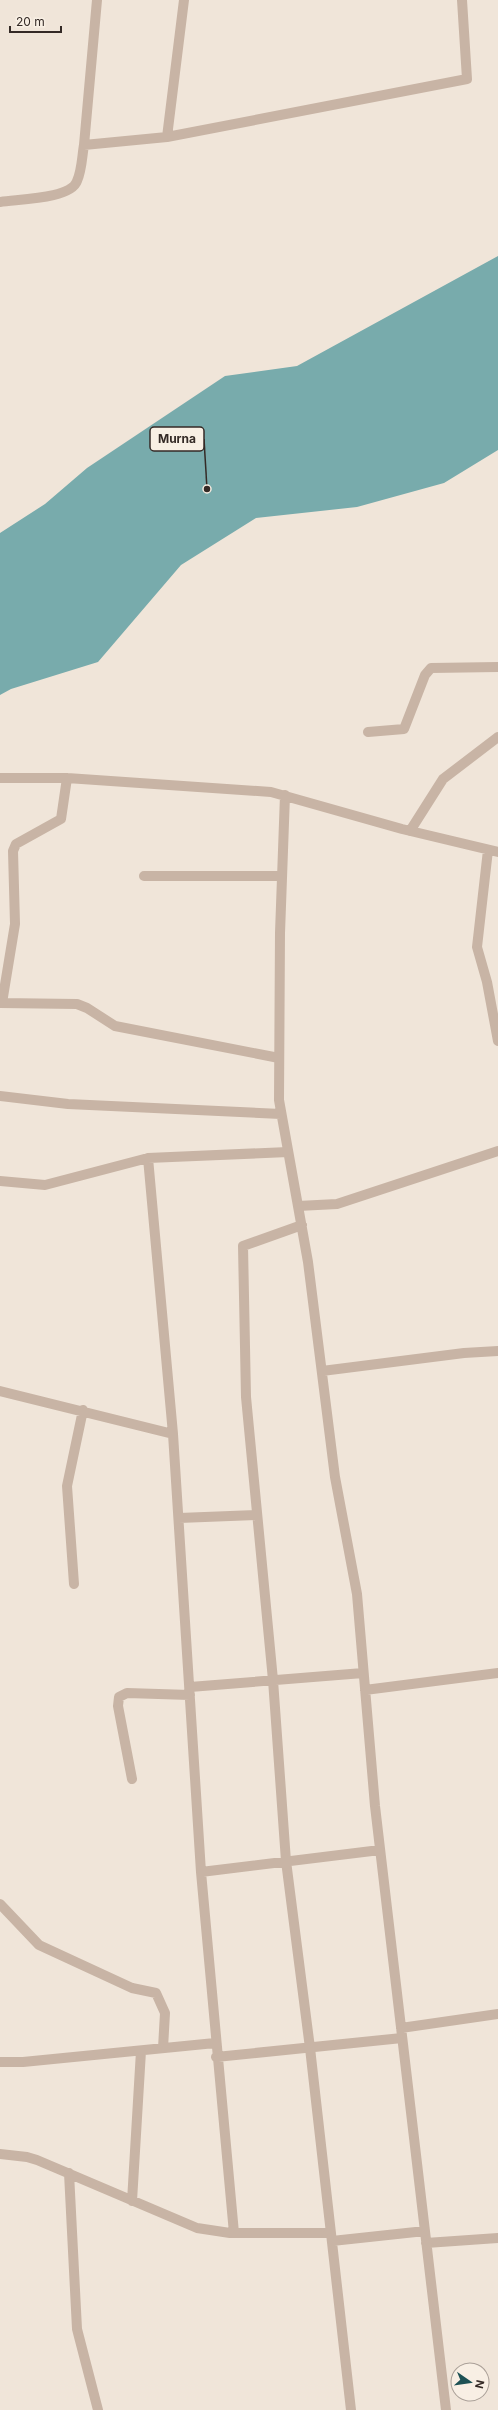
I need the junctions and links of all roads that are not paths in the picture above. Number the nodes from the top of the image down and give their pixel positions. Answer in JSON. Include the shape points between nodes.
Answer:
{"nodes":[{"id":1,"x":97,"y":0,"type":"edge"},
{"id":2,"x":184,"y":0,"type":"edge"},
{"id":3,"x":462,"y":0,"type":"edge"},
{"id":4,"x":167,"y":137,"type":"junction"},
{"id":5,"x":84,"y":145,"type":"junction"},
{"id":6,"x":0,"y":202,"type":"edge"},
{"id":7,"x":498,"y":667,"type":"edge"},
{"id":8,"x":368,"y":732,"type":"dead end"},
{"id":9,"x":498,"y":737,"type":"edge"},
{"id":10,"x":0,"y":778,"type":"edge"},
{"id":11,"x":67,"y":778,"type":"junction"},
{"id":12,"x":285,"y":795,"type":"junction"},
{"id":13,"x":410,"y":831,"type":"junction"},
{"id":14,"x":493,"y":851,"type":"edge"},
{"id":15,"x":144,"y":876,"type":"dead end"},
{"id":16,"x":282,"y":876,"type":"junction"},
{"id":17,"x":1,"y":1003,"type":"edge"},
{"id":18,"x":498,"y":1041,"type":"edge"},
{"id":19,"x":279,"y":1058,"type":"junction"},
{"id":20,"x":0,"y":1096,"type":"edge"},
{"id":21,"x":282,"y":1114,"type":"junction"},
{"id":22,"x":498,"y":1151,"type":"edge"},
{"id":23,"x":288,"y":1152,"type":"junction"},
{"id":24,"x":148,"y":1158,"type":"junction"},
{"id":25,"x":0,"y":1181,"type":"edge"},
{"id":26,"x":298,"y":1206,"type":"junction"},
{"id":27,"x":302,"y":1225,"type":"junction"},
{"id":28,"x":498,"y":1351,"type":"edge"},
{"id":29,"x":322,"y":1371,"type":"junction"},
{"id":30,"x":0,"y":1391,"type":"edge"},
{"id":31,"x":83,"y":1410,"type":"junction"},
{"id":32,"x":173,"y":1434,"type":"junction"},
{"id":33,"x":256,"y":1514,"type":"junction"},
{"id":34,"x":179,"y":1518,"type":"junction"},
{"id":35,"x":74,"y":1584,"type":"dead end"},
{"id":36,"x":363,"y":1673,"type":"junction"},
{"id":37,"x":498,"y":1673,"type":"edge"},
{"id":38,"x":273,"y":1680,"type":"junction"},
{"id":39,"x":365,"y":1690,"type":"junction"},
{"id":40,"x":190,"y":1691,"type":"junction"},
{"id":41,"x":132,"y":1779,"type":"dead end"},
{"id":42,"x":380,"y":1850,"type":"junction"},
{"id":43,"x":286,"y":1861,"type":"junction"},
{"id":44,"x":201,"y":1872,"type":"junction"},
{"id":45,"x":0,"y":1904,"type":"edge"},
{"id":46,"x":498,"y":2014,"type":"edge"},
{"id":47,"x":402,"y":2033,"type":"junction"},
{"id":48,"x":215,"y":2043,"type":"junction"},
{"id":49,"x":163,"y":2048,"type":"junction"},
{"id":50,"x":310,"y":2048,"type":"junction"},
{"id":51,"x":141,"y":2050,"type":"junction"},
{"id":52,"x":216,"y":2057,"type":"junction"},
{"id":53,"x":0,"y":2062,"type":"edge"},
{"id":54,"x":0,"y":2154,"type":"edge"},
{"id":55,"x":69,"y":2173,"type":"junction"},
{"id":56,"x":132,"y":2201,"type":"junction"},
{"id":57,"x":425,"y":2231,"type":"junction"},
{"id":58,"x":234,"y":2233,"type":"junction"},
{"id":59,"x":331,"y":2237,"type":"junction"},
{"id":60,"x":498,"y":2238,"type":"edge"},
{"id":61,"x":426,"y":2243,"type":"junction"},
{"id":62,"x":98,"y":2410,"type":"edge"},
{"id":63,"x":351,"y":2410,"type":"edge"},
{"id":64,"x":446,"y":2410,"type":"edge"}],
"edges":[{"from":1,"to":5,"type":"street"},
{"from":2,"to":4,"type":"street"},
{"from":3,"to":4,"type":"street","via":[[467,79]]},
{"from":4,"to":5,"type":"street"},
{"from":5,"to":6,"type":"street","via":[[77,182],[72,189],[59,194]]},
{"from":7,"to":8,"type":"street","via":[[430,668],[404,729]]},
{"from":9,"to":13,"type":"street","via":[[443,779]]},
{"from":10,"to":11,"type":"street"},
{"from":11,"to":12,"type":"street"},
{"from":11,"to":17,"type":"street","via":[[61,819],[16,844],[13,852],[16,924]]},
{"from":12,"to":13,"type":"street"},
{"from":12,"to":16,"type":"street"},
{"from":13,"to":14,"type":"street"},
{"from":14,"to":18,"type":"street","via":[[477,940]]},
{"from":15,"to":16,"type":"street"},
{"from":16,"to":19,"type":"street"},
{"from":17,"to":19,"type":"street","via":[[77,1004],[115,1026]]},
{"from":19,"to":21,"type":"street","via":[[279,1100]]},
{"from":20,"to":21,"type":"street","via":[[68,1104]]},
{"from":21,"to":23,"type":"street"},
{"from":22,"to":26,"type":"street","via":[[336,1204]]},
{"from":23,"to":24,"type":"street"},
{"from":23,"to":26,"type":"street"},
{"from":24,"to":25,"type":"street","via":[[45,1185]]},
{"from":24,"to":32,"type":"street"},
{"from":26,"to":27,"type":"street"},
{"from":27,"to":29,"type":"street"},
{"from":27,"to":33,"type":"street","via":[[243,1246],[246,1397]]},
{"from":28,"to":29,"type":"street"},
{"from":29,"to":36,"type":"street","via":[[335,1477],[357,1594]]},
{"from":30,"to":31,"type":"street"},
{"from":31,"to":32,"type":"street"},
{"from":31,"to":35,"type":"street","via":[[67,1486]]},
{"from":32,"to":34,"type":"street"},
{"from":33,"to":34,"type":"street"},
{"from":33,"to":38,"type":"street"},
{"from":34,"to":40,"type":"street"},
{"from":36,"to":38,"type":"street"},
{"from":36,"to":39,"type":"street"},
{"from":37,"to":39,"type":"street"},
{"from":38,"to":40,"type":"street"},
{"from":38,"to":43,"type":"street"},
{"from":39,"to":42,"type":"street"},
{"from":40,"to":41,"type":"street","via":[[127,1693],[119,1697],[118,1706]]},
{"from":40,"to":44,"type":"street"},
{"from":42,"to":43,"type":"street"},
{"from":42,"to":47,"type":"street"},
{"from":43,"to":44,"type":"street"},
{"from":43,"to":50,"type":"street"},
{"from":44,"to":48,"type":"street"},
{"from":45,"to":49,"type":"street","via":[[38,1945],[132,1988],[156,1993],[165,2013]]},
{"from":46,"to":47,"type":"street"},
{"from":47,"to":50,"type":"street"},
{"from":47,"to":57,"type":"street"},
{"from":48,"to":49,"type":"street"},
{"from":48,"to":52,"type":"street"},
{"from":49,"to":51,"type":"street"},
{"from":50,"to":52,"type":"street"},
{"from":50,"to":59,"type":"street"},
{"from":51,"to":53,"type":"street"},
{"from":51,"to":56,"type":"street"},
{"from":52,"to":58,"type":"street"},
{"from":54,"to":55,"type":"street","via":[[27,2156]]},
{"from":55,"to":56,"type":"street"},
{"from":55,"to":62,"type":"street","via":[[77,2330]]},
{"from":56,"to":58,"type":"street","via":[[197,2228]]},
{"from":57,"to":59,"type":"street"},
{"from":57,"to":61,"type":"street"},
{"from":58,"to":59,"type":"street"},
{"from":59,"to":63,"type":"street"},
{"from":60,"to":61,"type":"street"},
{"from":61,"to":64,"type":"street"}]}
